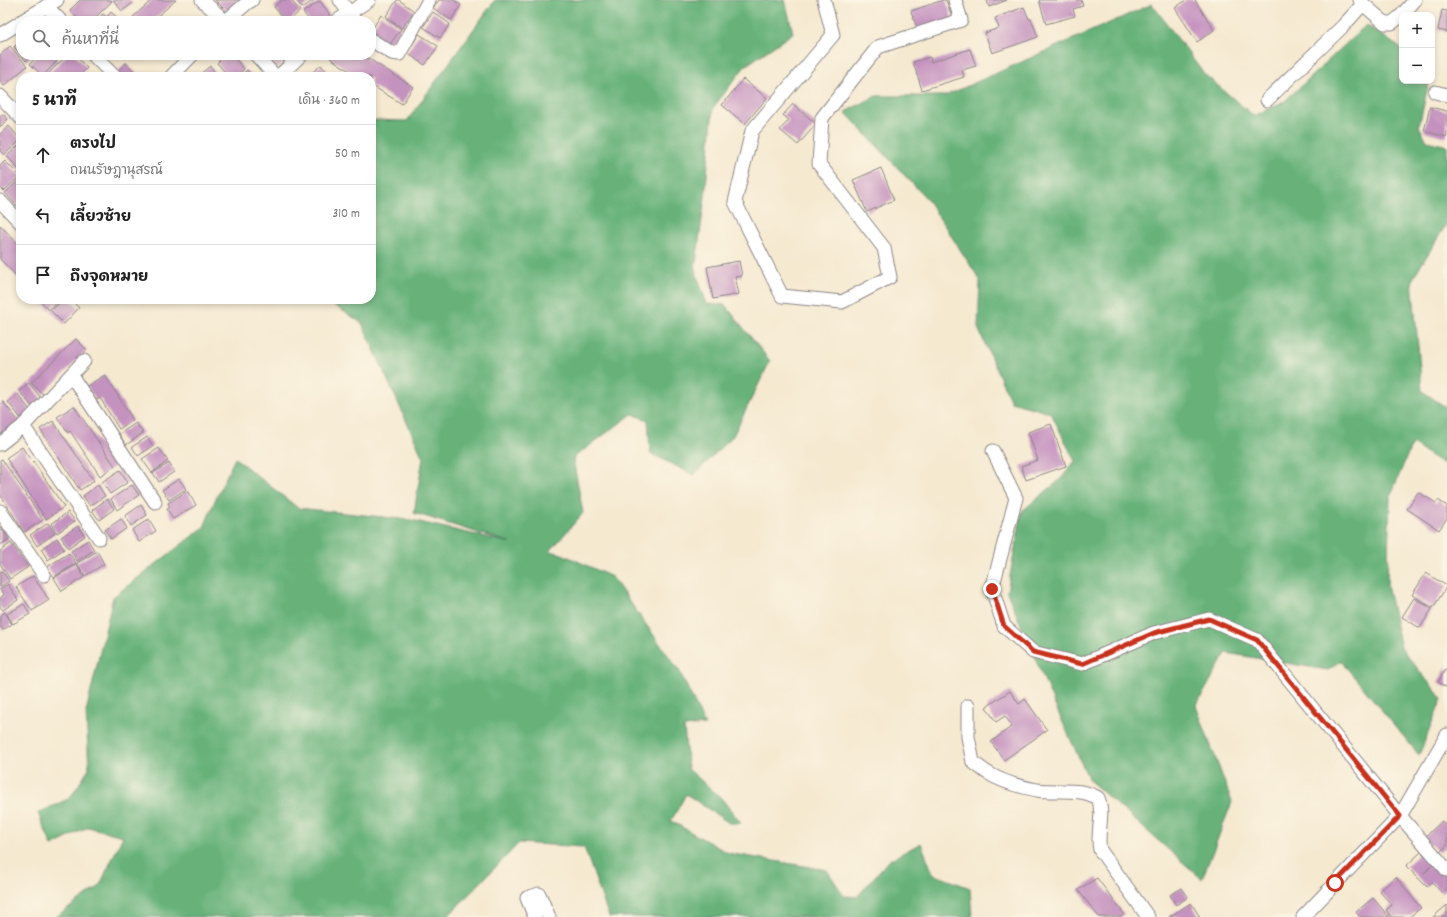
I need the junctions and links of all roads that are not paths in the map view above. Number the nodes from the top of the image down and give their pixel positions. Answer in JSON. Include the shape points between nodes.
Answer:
{"nodes":[{"id":1,"x":202,"y":0,"type":"edge"},
{"id":2,"x":252,"y":0,"type":"edge"},
{"id":3,"x":340,"y":0,"type":"edge"},
{"id":4,"x":369,"y":0,"type":"edge"},
{"id":5,"x":429,"y":0,"type":"edge"},
{"id":6,"x":824,"y":0,"type":"edge"},
{"id":7,"x":954,"y":0,"type":"edge"},
{"id":8,"x":1415,"y":0,"type":"edge"},
{"id":9,"x":1362,"y":2,"type":"edge"},
{"id":10,"x":51,"y":3,"type":"edge"},
{"id":11,"x":1405,"y":12,"type":"edge"},
{"id":12,"x":30,"y":16,"type":"edge"},
{"id":13,"x":58,"y":16,"type":"edge"},
{"id":14,"x":220,"y":16,"type":"edge"},
{"id":15,"x":232,"y":16,"type":"edge"},
{"id":16,"x":351,"y":16,"type":"edge"},
{"id":17,"x":353,"y":16,"type":"edge"},
{"id":18,"x":1399,"y":17,"type":"edge"},
{"id":19,"x":16,"y":25,"type":"edge"},
{"id":20,"x":0,"y":35,"type":"edge"},
{"id":21,"x":376,"y":43,"type":"edge"},
{"id":22,"x":98,"y":60,"type":"edge"},
{"id":23,"x":187,"y":60,"type":"edge"},
{"id":24,"x":261,"y":60,"type":"edge"},
{"id":25,"x":296,"y":60,"type":"edge"},
{"id":26,"x":110,"y":72,"type":"edge"},
{"id":27,"x":176,"y":72,"type":"edge"},
{"id":28,"x":272,"y":72,"type":"edge"},
{"id":29,"x":282,"y":72,"type":"edge"},
{"id":30,"x":0,"y":96,"type":"edge"},
{"id":31,"x":1268,"y":100,"type":"dead end"},
{"id":32,"x":16,"y":113,"type":"edge"},
{"id":33,"x":0,"y":201,"type":"edge"},
{"id":34,"x":16,"y":218,"type":"edge"},
{"id":35,"x":84,"y":361,"type":"dead end"},
{"id":36,"x":71,"y":375,"type":"junction"},
{"id":37,"x":23,"y":426,"type":"junction"},
{"id":38,"x":0,"y":444,"type":"edge"},
{"id":39,"x":993,"y":451,"type":"dead end"},
{"id":40,"x":155,"y":502,"type":"dead end"},
{"id":41,"x":0,"y":511,"type":"edge"},
{"id":42,"x":99,"y":538,"type":"dead end"},
{"id":43,"x":44,"y":575,"type":"dead end"},
{"id":44,"x":968,"y":706,"type":"dead end"},
{"id":45,"x":1447,"y":735,"type":"edge"},
{"id":46,"x":1400,"y":816,"type":"junction"},
{"id":47,"x":1447,"y":870,"type":"edge"},
{"id":48,"x":536,"y":917,"type":"edge"},
{"id":49,"x":549,"y":917,"type":"edge"},
{"id":50,"x":1148,"y":917,"type":"edge"},
{"id":51,"x":1302,"y":917,"type":"edge"}],
"edges":[{"from":1,"to":14,"type":"street"},
{"from":2,"to":15,"type":"street"},
{"from":3,"to":16,"type":"street"},
{"from":4,"to":17,"type":"street"},
{"from":5,"to":21,"type":"street","via":[[399,54],[392,53]]},
{"from":6,"to":7,"type":"street","via":[[833,35],[752,131],[735,202],[782,296],[842,302],[890,277],[884,248],[819,164],[822,118],[878,47],[961,20]]},
{"from":8,"to":11,"type":"street"},
{"from":9,"to":18,"type":"street","via":[[1386,23],[1392,23]]},
{"from":9,"to":31,"type":"street","via":[[1342,26]]},
{"from":10,"to":12,"type":"street"},
{"from":10,"to":13,"type":"street"},
{"from":19,"to":20,"type":"street"},
{"from":22,"to":26,"type":"street"},
{"from":23,"to":27,"type":"street"},
{"from":24,"to":28,"type":"street"},
{"from":25,"to":29,"type":"street"},
{"from":30,"to":32,"type":"street"},
{"from":33,"to":34,"type":"street"},
{"from":35,"to":36,"type":"street"},
{"from":36,"to":37,"type":"street"},
{"from":36,"to":40,"type":"street"},
{"from":37,"to":38,"type":"street"},
{"from":37,"to":42,"type":"street"},
{"from":39,"to":46,"type":"street","via":[[1016,498],[992,589],[1004,626],[1010,632],[1033,652],[1082,664],[1154,633],[1209,619],[1257,640]]},
{"from":41,"to":43,"type":"street"},
{"from":44,"to":50,"type":"street","via":[[968,737],[973,762],[988,773],[1010,783],[1038,790],[1079,792],[1098,798],[1101,812],[1098,842],[1100,850]]},
{"from":45,"to":46,"type":"street"},
{"from":46,"to":47,"type":"street"},
{"from":46,"to":51,"type":"street"},
{"from":48,"to":49,"type":"street","via":[[527,898],[539,894]]}]}
